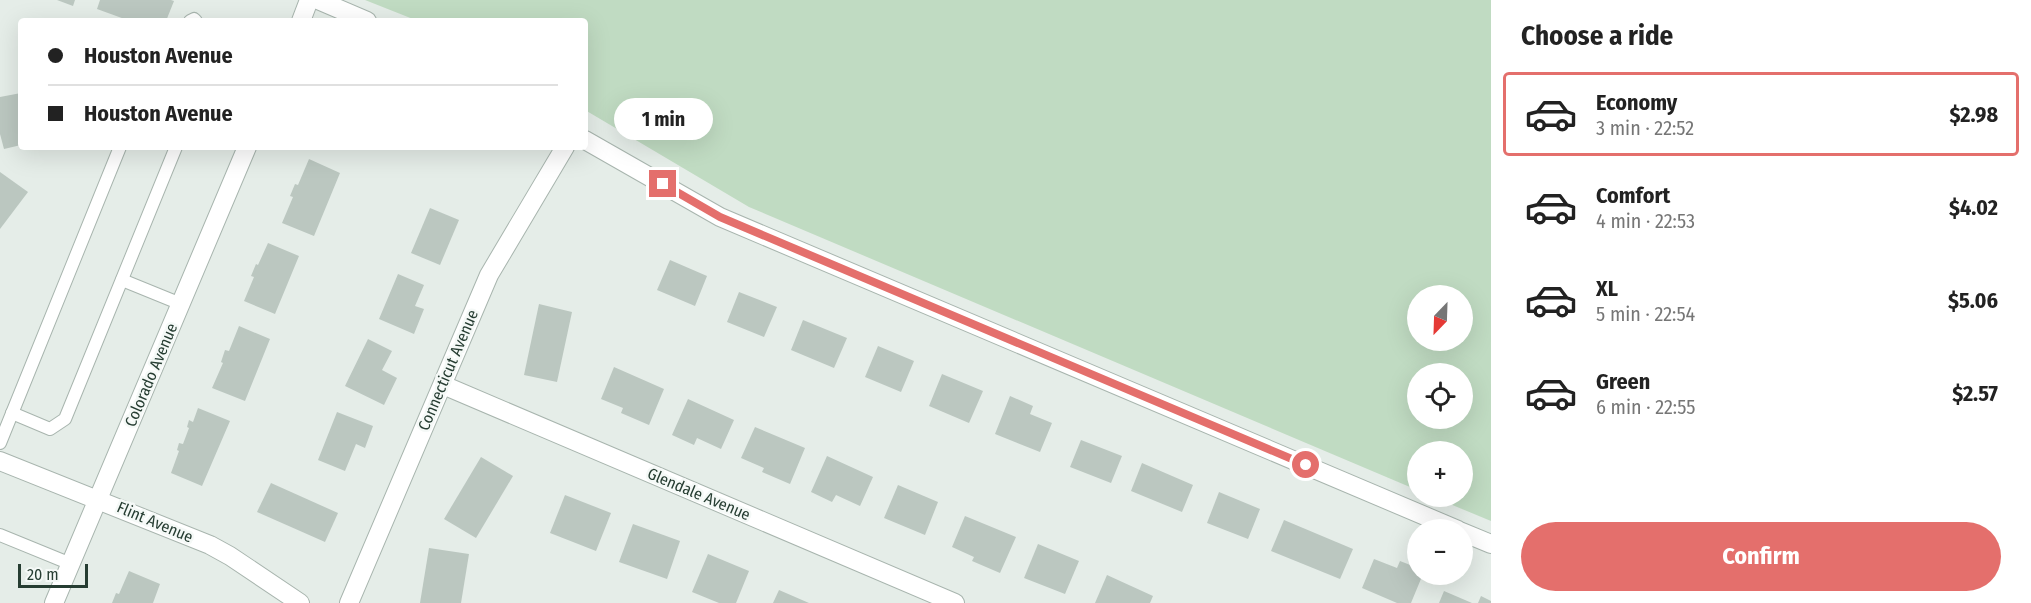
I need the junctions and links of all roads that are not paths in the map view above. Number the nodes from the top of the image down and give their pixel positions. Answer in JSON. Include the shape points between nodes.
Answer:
{"nodes":[{"id":1,"x":309,"y":0,"type":"edge"},
{"id":2,"x":318,"y":0,"type":"edge"},
{"id":3,"x":301,"y":18,"type":"edge"},
{"id":4,"x":360,"y":18,"type":"edge"},
{"id":5,"x":588,"y":142,"type":"edge"},
{"id":6,"x":119,"y":150,"type":"edge"},
{"id":7,"x":175,"y":150,"type":"edge"},
{"id":8,"x":246,"y":150,"type":"edge"},
{"id":9,"x":563,"y":150,"type":"edge"},
{"id":10,"x":122,"y":280,"type":"junction"},
{"id":11,"x":181,"y":304,"type":"junction"},
{"id":12,"x":443,"y":385,"type":"junction"},
{"id":13,"x":12,"y":413,"type":"junction"},
{"id":14,"x":0,"y":443,"type":"edge"},
{"id":15,"x":0,"y":461,"type":"edge"},
{"id":16,"x":99,"y":499,"type":"junction"},
{"id":17,"x":1432,"y":519,"type":"edge"},
{"id":18,"x":0,"y":535,"type":"edge"},
{"id":19,"x":1473,"y":537,"type":"edge"},
{"id":20,"x":1491,"y":544,"type":"edge"},
{"id":21,"x":71,"y":564,"type":"junction"},
{"id":22,"x":54,"y":603,"type":"edge"},
{"id":23,"x":300,"y":603,"type":"edge"},
{"id":24,"x":349,"y":603,"type":"edge"},
{"id":25,"x":955,"y":603,"type":"edge"}],
"edges":[{"from":1,"to":3,"type":"street"},
{"from":2,"to":4,"type":"street"},
{"from":5,"to":17,"type":"street","via":[[720,217]]},
{"from":6,"to":13,"type":"lane"},
{"from":7,"to":10,"type":"lane"},
{"from":8,"to":11,"type":"street","name":"Colorado Avenue"},
{"from":9,"to":12,"type":"street","name":"Connecticut Avenue","via":[[489,274]]},
{"from":10,"to":11,"type":"lane"},
{"from":10,"to":13,"type":"lane","via":[[65,419],[50,429]]},
{"from":11,"to":16,"type":"street","name":"Colorado Avenue"},
{"from":12,"to":24,"type":"street","name":"Connecticut Avenue"},
{"from":12,"to":25,"type":"street","name":"Glendale Avenue"},
{"from":13,"to":14,"type":"lane"},
{"from":15,"to":16,"type":"street","name":"Flint Avenue"},
{"from":16,"to":21,"type":"street","name":"Colorado Avenue"},
{"from":16,"to":23,"type":"street","name":"Flint Avenue","via":[[210,545]]},
{"from":18,"to":21,"type":"lane"},
{"from":19,"to":20,"type":"street"},
{"from":21,"to":22,"type":"street","name":"Colorado Avenue"}]}
